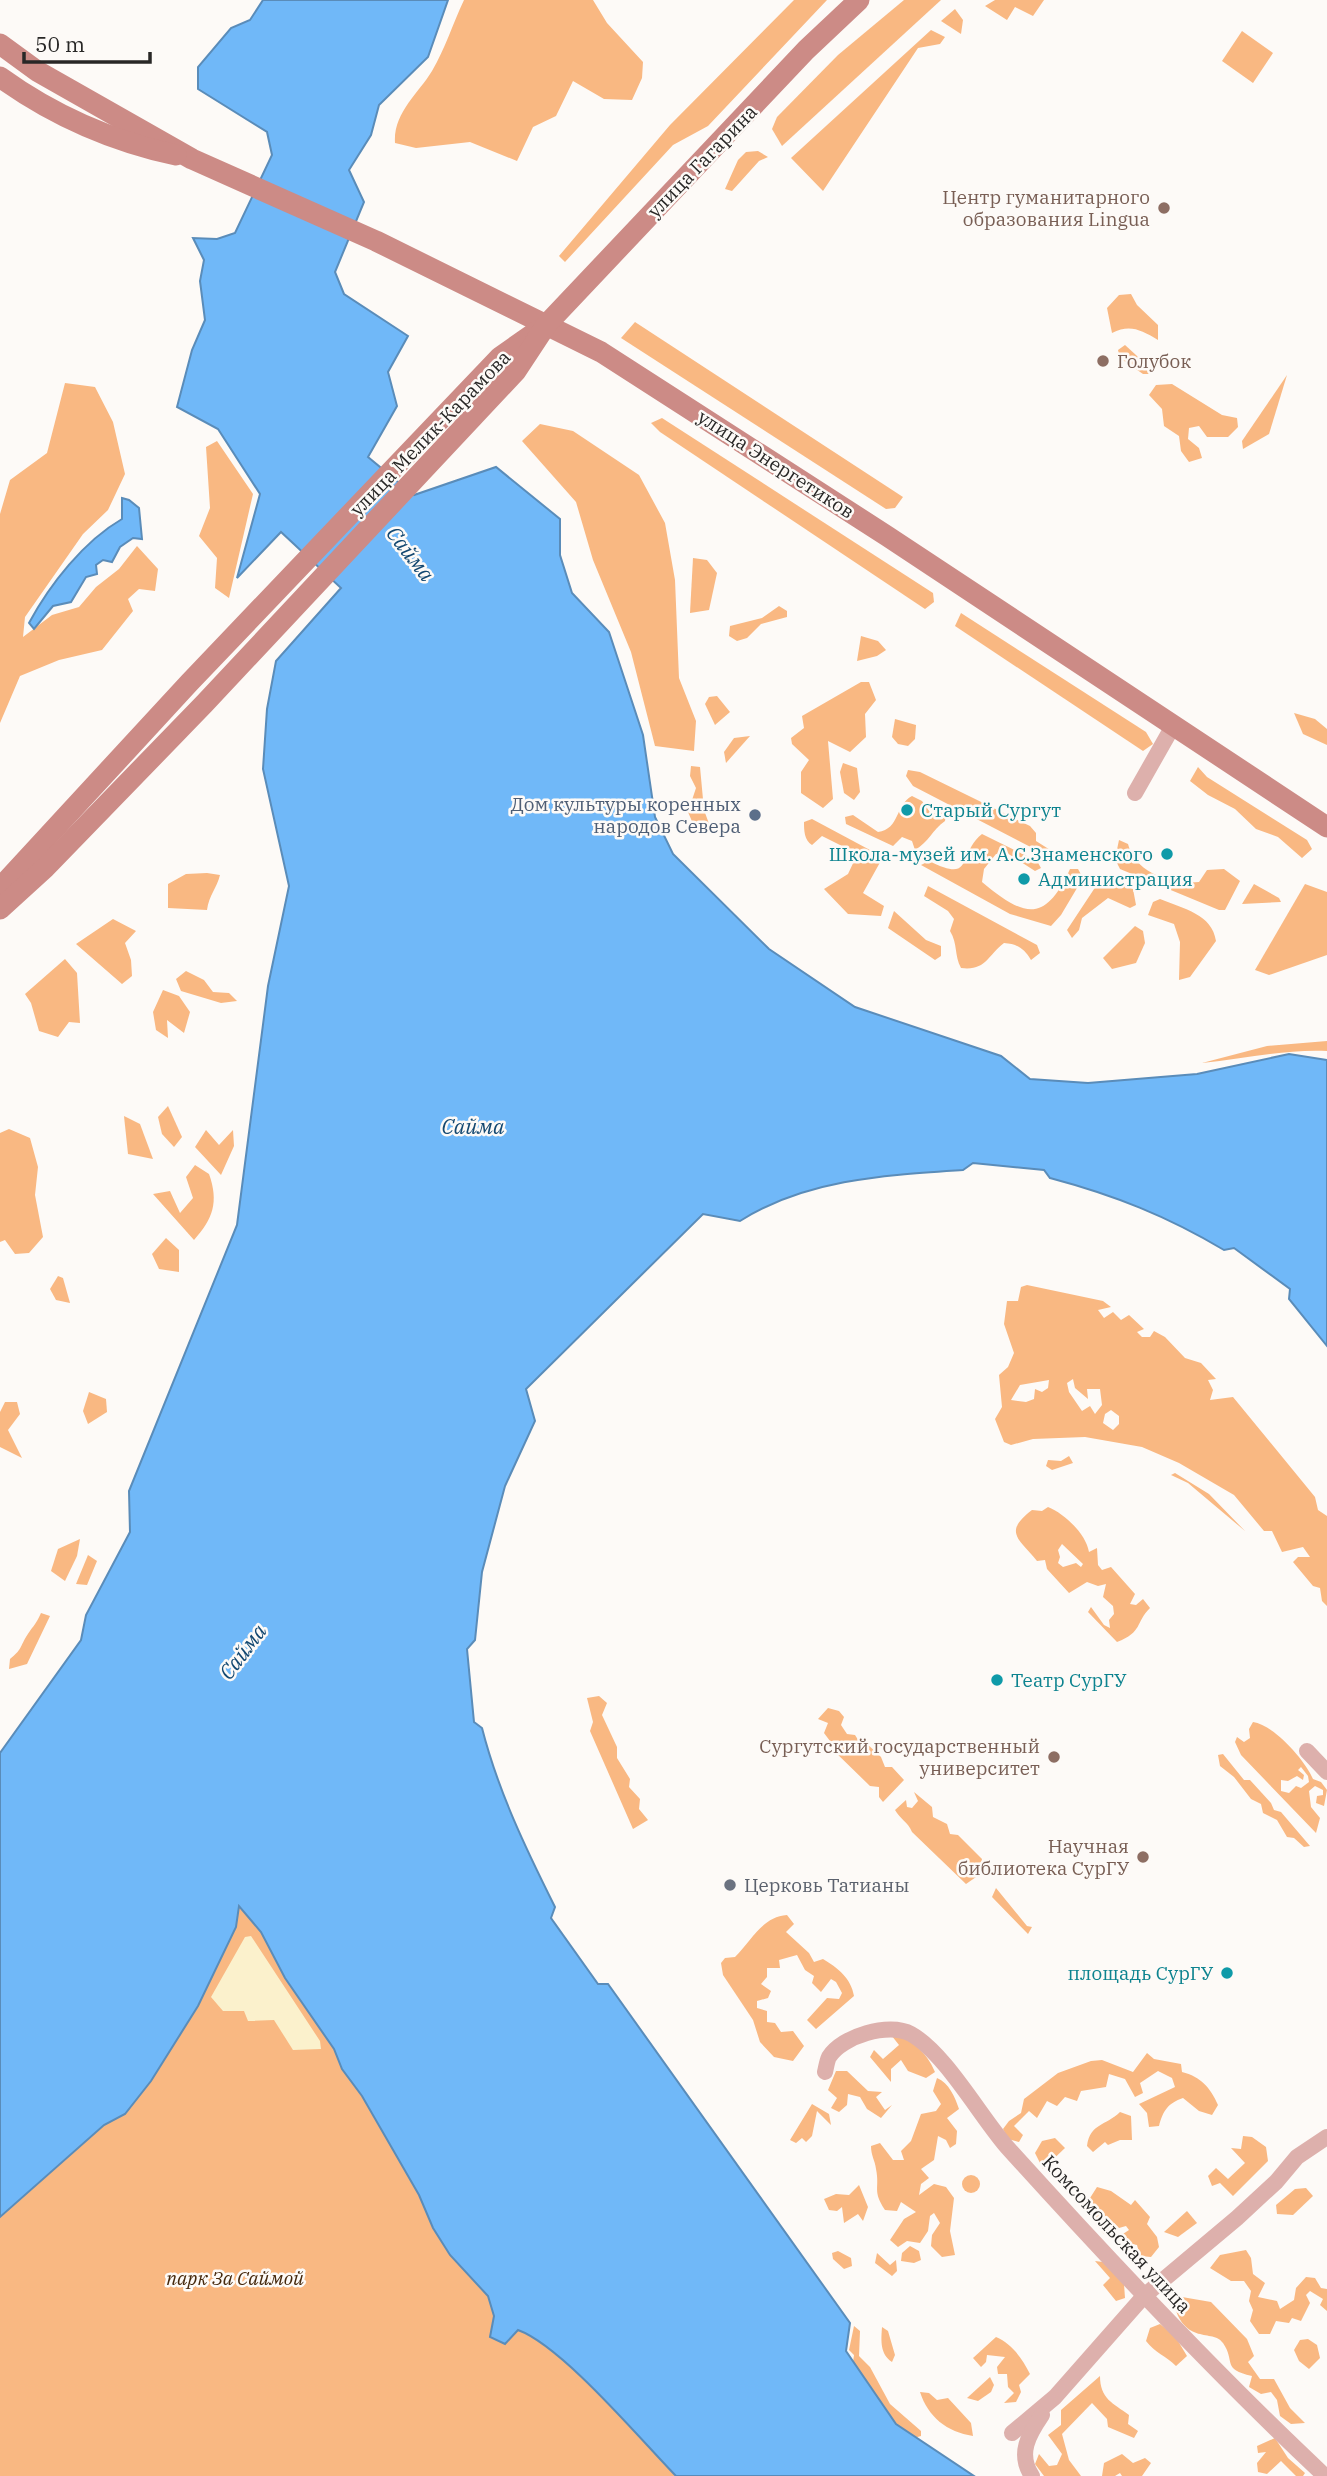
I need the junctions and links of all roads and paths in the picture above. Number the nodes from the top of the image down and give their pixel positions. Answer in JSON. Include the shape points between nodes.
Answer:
{"nodes":[{"id":1,"x":859,"y":0,"type":"edge"},
{"id":2,"x":0,"y":44,"type":"edge"},
{"id":3,"x":0,"y":77,"type":"edge"},
{"id":4,"x":201,"y":163,"type":"junction"},
{"id":5,"x":547,"y":324,"type":"junction"},
{"id":6,"x":508,"y":364,"type":"junction"},
{"id":7,"x":1173,"y":726,"type":"junction"},
{"id":8,"x":1135,"y":793,"type":"dead end"},
{"id":9,"x":1327,"y":827,"type":"edge"},
{"id":10,"x":0,"y":888,"type":"edge"},
{"id":11,"x":0,"y":909,"type":"edge"},
{"id":12,"x":1307,"y":1751,"type":"dead end"},
{"id":13,"x":1327,"y":1772,"type":"edge"},
{"id":14,"x":825,"y":2073,"type":"dead end"},
{"id":15,"x":1327,"y":2137,"type":"edge"},
{"id":16,"x":1144,"y":2296,"type":"junction"},
{"id":17,"x":1055,"y":2397,"type":"junction"},
{"id":18,"x":1012,"y":2433,"type":"dead end"},
{"id":19,"x":1032,"y":2476,"type":"edge"},
{"id":20,"x":1325,"y":2476,"type":"edge"}],
"edges":[{"from":1,"to":5,"type":"main road","name":"улица Гагарина"},
{"from":2,"to":4,"type":"main road","name":"улица Энергетиков","via":[[37,71]]},
{"from":3,"to":4,"type":"main road","name":"улица Энергетиков","via":[[85,128]]},
{"from":4,"to":5,"type":"main road","name":"улица Энергетиков"},
{"from":5,"to":6,"type":"main road","name":"улица Мелик-Карамова"},
{"from":5,"to":7,"type":"main road","name":"улица Энергетиков","via":[[647,381]]},
{"from":6,"to":10,"type":"main road","name":"улица Мелик-Карамова","via":[[189,683]]},
{"from":6,"to":11,"type":"main road","name":"улица Мелик-Карамова","via":[[204,705]]},
{"from":7,"to":8,"type":"street"},
{"from":7,"to":9,"type":"main road","name":"улица Энергетиков"},
{"from":12,"to":13,"type":"street"},
{"from":14,"to":16,"type":"street","name":"Комсомольская улица","via":[[830,2056],[858,2035],[894,2029],[911,2034],[931,2051],[1005,2144]]},
{"from":15,"to":16,"type":"street","via":[[1297,2157],[1237,2218]]},
{"from":16,"to":17,"type":"street"},
{"from":16,"to":20,"type":"street","name":"Комсомольская улица"},
{"from":17,"to":18,"type":"street"},
{"from":17,"to":19,"type":"street","via":[[1028,2435],[1025,2456]]}]}
